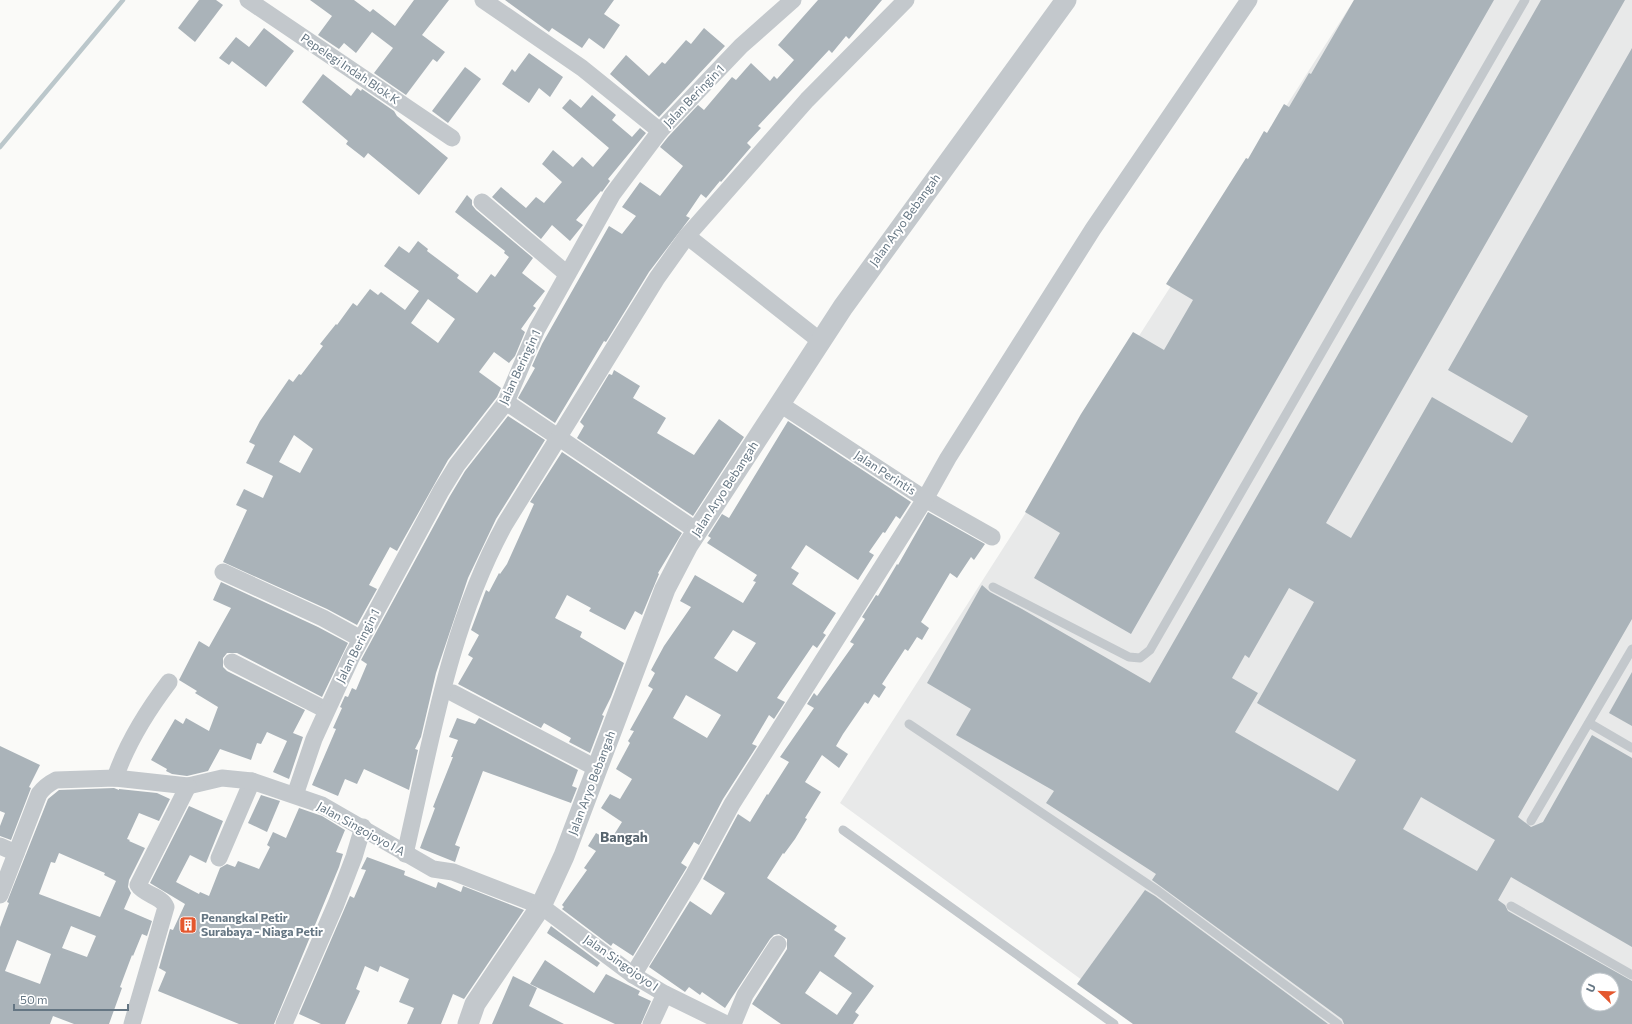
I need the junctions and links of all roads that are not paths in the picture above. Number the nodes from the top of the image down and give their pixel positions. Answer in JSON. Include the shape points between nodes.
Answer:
{"nodes":[{"id":1,"x":248,"y":0,"type":"edge"},
{"id":2,"x":483,"y":0,"type":"edge"},
{"id":3,"x":793,"y":0,"type":"edge"},
{"id":4,"x":906,"y":0,"type":"edge"},
{"id":5,"x":1248,"y":0,"type":"edge"},
{"id":6,"x":1525,"y":0,"type":"edge"},
{"id":7,"x":1063,"y":1,"type":"edge"},
{"id":8,"x":660,"y":132,"type":"junction"},
{"id":9,"x":452,"y":138,"type":"dead end"},
{"id":10,"x":482,"y":202,"type":"dead end"},
{"id":11,"x":687,"y":236,"type":"junction"},
{"id":12,"x":567,"y":274,"type":"junction"},
{"id":13,"x":820,"y":340,"type":"junction"},
{"id":14,"x":506,"y":402,"type":"junction"},
{"id":15,"x":780,"y":404,"type":"junction"},
{"id":16,"x":560,"y":437,"type":"junction"},
{"id":17,"x":925,"y":498,"type":"junction"},
{"id":18,"x":697,"y":531,"type":"junction"},
{"id":19,"x":992,"y":537,"type":"dead end"},
{"id":20,"x":223,"y":572,"type":"dead end"},
{"id":21,"x":993,"y":588,"type":"dead end"},
{"id":22,"x":361,"y":639,"type":"junction"},
{"id":23,"x":1632,"y":649,"type":"edge"},
{"id":24,"x":232,"y":662,"type":"dead end"},
{"id":25,"x":169,"y":682,"type":"dead end"},
{"id":26,"x":453,"y":693,"type":"dead end"},
{"id":27,"x":326,"y":710,"type":"junction"},
{"id":28,"x":1589,"y":723,"type":"junction"},
{"id":29,"x":909,"y":724,"type":"dead end"},
{"id":30,"x":1632,"y":748,"type":"edge"},
{"id":31,"x":598,"y":769,"type":"junction"},
{"id":32,"x":115,"y":778,"type":"junction"},
{"id":33,"x":252,"y":781,"type":"junction"},
{"id":34,"x":188,"y":786,"type":"junction"},
{"id":35,"x":295,"y":795,"type":"junction"},
{"id":36,"x":1531,"y":821,"type":"dead end"},
{"id":37,"x":363,"y":827,"type":"junction"},
{"id":38,"x":843,"y":830,"type":"dead end"},
{"id":39,"x":0,"y":846,"type":"edge"},
{"id":40,"x":16,"y":853,"type":"junction"},
{"id":41,"x":405,"y":854,"type":"junction"},
{"id":42,"x":219,"y":858,"type":"dead end"},
{"id":43,"x":0,"y":895,"type":"edge"},
{"id":44,"x":541,"y":906,"type":"junction"},
{"id":45,"x":1511,"y":906,"type":"dead end"},
{"id":46,"x":778,"y":944,"type":"dead end"},
{"id":47,"x":633,"y":974,"type":"junction"},
{"id":48,"x":1632,"y":975,"type":"edge"},
{"id":49,"x":665,"y":994,"type":"junction"},
{"id":50,"x":132,"y":1024,"type":"edge"},
{"id":51,"x":284,"y":1024,"type":"edge"},
{"id":52,"x":468,"y":1024,"type":"edge"},
{"id":53,"x":651,"y":1024,"type":"edge"},
{"id":54,"x":726,"y":1024,"type":"edge"},
{"id":55,"x":733,"y":1024,"type":"edge"},
{"id":56,"x":1114,"y":1024,"type":"edge"},
{"id":57,"x":1338,"y":1024,"type":"edge"}],
"edges":[{"from":1,"to":9,"type":"street","name":"Pepelegi Indah Blok K"},
{"from":2,"to":8,"type":"street","via":[[582,68]]},
{"from":3,"to":8,"type":"street","name":"Jalan Beringin 1","via":[[741,46]]},
{"from":4,"to":11,"type":"street","via":[[807,100]]},
{"from":5,"to":17,"type":"street","via":[[1093,229]]},
{"from":6,"to":21,"type":"lane","via":[[1150,650],[1140,658],[1129,657]]},
{"from":7,"to":13,"type":"street","name":"Jalan Aryo Bebangah"},
{"from":8,"to":12,"type":"street","name":"Jalan Beringin 1","via":[[612,195]]},
{"from":10,"to":12,"type":"street"},
{"from":11,"to":13,"type":"street"},
{"from":11,"to":16,"type":"street","via":[[657,278]]},
{"from":12,"to":14,"type":"street","name":"Jalan Beringin 1","via":[[538,329]]},
{"from":13,"to":15,"type":"street","name":"Jalan Aryo Bebangah"},
{"from":14,"to":16,"type":"street"},
{"from":14,"to":22,"type":"street","name":"Jalan Beringin 1","via":[[457,465]]},
{"from":15,"to":17,"type":"street","name":"Jalan Perintis"},
{"from":15,"to":18,"type":"street","name":"Jalan Aryo Bebangah"},
{"from":16,"to":18,"type":"street"},
{"from":16,"to":41,"type":"street","via":[[494,545],[459,629],[442,687]]},
{"from":17,"to":19,"type":"street","name":"Jalan Perintis"},
{"from":17,"to":47,"type":"street","via":[[732,804],[693,876]]},
{"from":18,"to":31,"type":"street","name":"Jalan Aryo Bebangah","via":[[665,589]]},
{"from":20,"to":22,"type":"street","via":[[323,618]]},
{"from":22,"to":27,"type":"street","name":"Jalan Beringin 1"},
{"from":23,"to":28,"type":"lane"},
{"from":24,"to":27,"type":"street"},
{"from":25,"to":32,"type":"street","via":[[123,755]]},
{"from":26,"to":31,"type":"street"},
{"from":27,"to":35,"type":"street","name":"Jalan Beringin 1"},
{"from":28,"to":30,"type":"lane"},
{"from":28,"to":36,"type":"lane"},
{"from":29,"to":57,"type":"lane","via":[[1158,892]]},
{"from":31,"to":44,"type":"street","name":"Jalan Aryo Bebangah","via":[[572,837]]},
{"from":32,"to":34,"type":"street","name":"Jalan Singojoyo I A"},
{"from":32,"to":40,"type":"street","name":"Jalan Singojoyo I A","via":[[56,780],[45,786],[39,794]]},
{"from":33,"to":34,"type":"street","name":"Jalan Singojoyo I A","via":[[222,778]]},
{"from":33,"to":35,"type":"street","name":"Jalan Singojoyo I A"},
{"from":33,"to":42,"type":"street"},
{"from":34,"to":50,"type":"street","via":[[138,885],[163,902],[166,907]]},
{"from":35,"to":37,"type":"street","name":"Jalan Singojoyo I A","via":[[322,805]]},
{"from":37,"to":41,"type":"street","name":"Jalan Singojoyo I A"},
{"from":37,"to":51,"type":"street","via":[[336,904]]},
{"from":38,"to":56,"type":"lane"},
{"from":39,"to":40,"type":"street"},
{"from":40,"to":43,"type":"street"},
{"from":41,"to":44,"type":"street","name":"Jalan Singojoyo I A","via":[[433,869],[453,872]]},
{"from":44,"to":47,"type":"street","name":"Jalan Singojoyo I"},
{"from":44,"to":52,"type":"street","name":"Jalan Aryo Bebangah","via":[[475,1004]]},
{"from":45,"to":48,"type":"lane"},
{"from":46,"to":55,"type":"street","via":[[745,995]]},
{"from":47,"to":49,"type":"street","name":"Jalan Singojoyo I"},
{"from":49,"to":53,"type":"street"},
{"from":49,"to":54,"type":"street","name":"Jalan Singojoyo I"}]}
